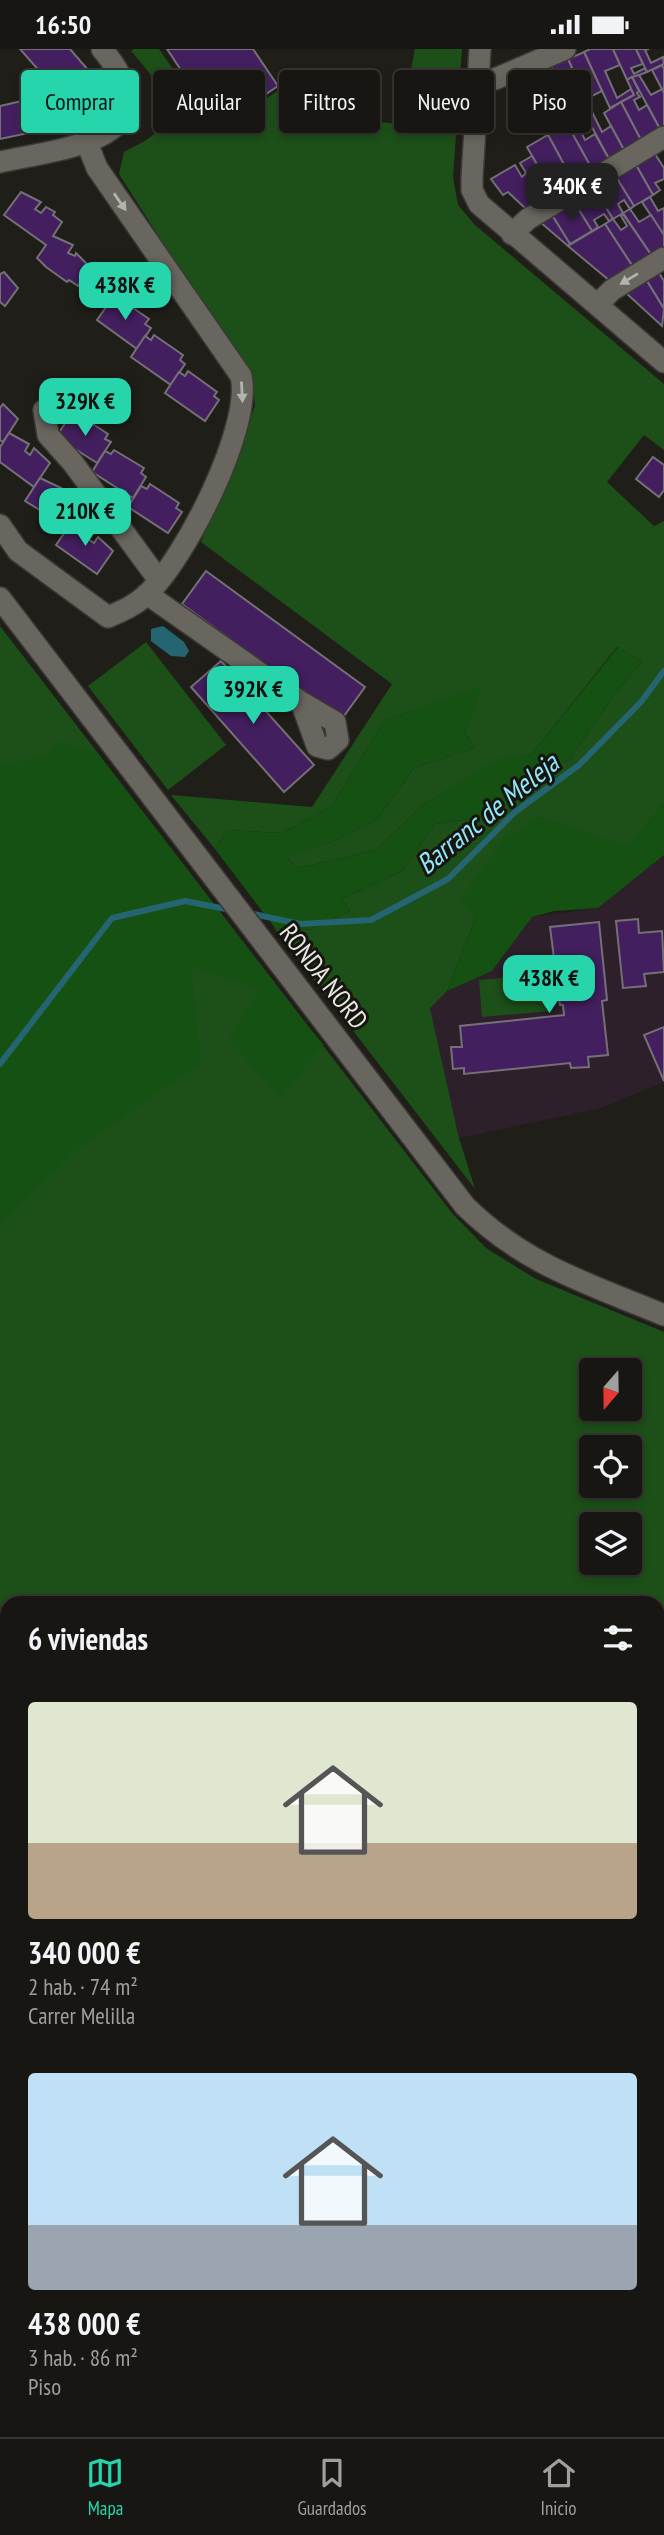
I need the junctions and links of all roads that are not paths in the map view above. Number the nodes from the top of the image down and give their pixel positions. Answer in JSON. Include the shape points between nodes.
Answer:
{"nodes":[{"id":1,"x":102,"y":49,"type":"edge"},
{"id":2,"x":480,"y":49,"type":"edge"},
{"id":3,"x":565,"y":49,"type":"edge"},
{"id":4,"x":479,"y":70,"type":"edge"},
{"id":5,"x":494,"y":79,"type":"edge"},
{"id":6,"x":475,"y":133,"type":"edge"},
{"id":7,"x":664,"y":137,"type":"edge"},
{"id":8,"x":87,"y":143,"type":"junction"},
{"id":9,"x":0,"y":162,"type":"edge"},
{"id":10,"x":512,"y":234,"type":"junction"},
{"id":11,"x":664,"y":258,"type":"edge"},
{"id":12,"x":597,"y":304,"type":"junction"},
{"id":13,"x":664,"y":362,"type":"edge"},
{"id":14,"x":44,"y":410,"type":"dead end"},
{"id":15,"x":0,"y":524,"type":"edge"},
{"id":16,"x":153,"y":587,"type":"junction"},
{"id":17,"x":0,"y":599,"type":"edge"},
{"id":18,"x":301,"y":702,"type":"dead end"},
{"id":19,"x":664,"y":1315,"type":"edge"}],
"edges":[{"from":1,"to":8,"type":"street","via":[[126,82],[126,108],[104,137]]},
{"from":2,"to":4,"type":"street"},
{"from":3,"to":5,"type":"street"},
{"from":6,"to":10,"type":"street","via":[[472,190],[479,204]]},
{"from":7,"to":10,"type":"street","via":[[528,219]]},
{"from":8,"to":9,"type":"street"},
{"from":8,"to":16,"type":"street","one_way":true,"via":[[97,168],[241,376],[244,390],[242,412],[196,530]]},
{"from":10,"to":12,"type":"street"},
{"from":11,"to":12,"type":"street","one_way":true},
{"from":12,"to":13,"type":"street"},
{"from":14,"to":16,"type":"street","via":[[48,435],[73,463]]},
{"from":15,"to":16,"type":"street","via":[[18,551],[108,617],[127,609]]},
{"from":16,"to":18,"type":"street"},
{"from":17,"to":19,"type":"street","name":"RONDA NORD","via":[[457,1196],[486,1226],[527,1256]]}]}
